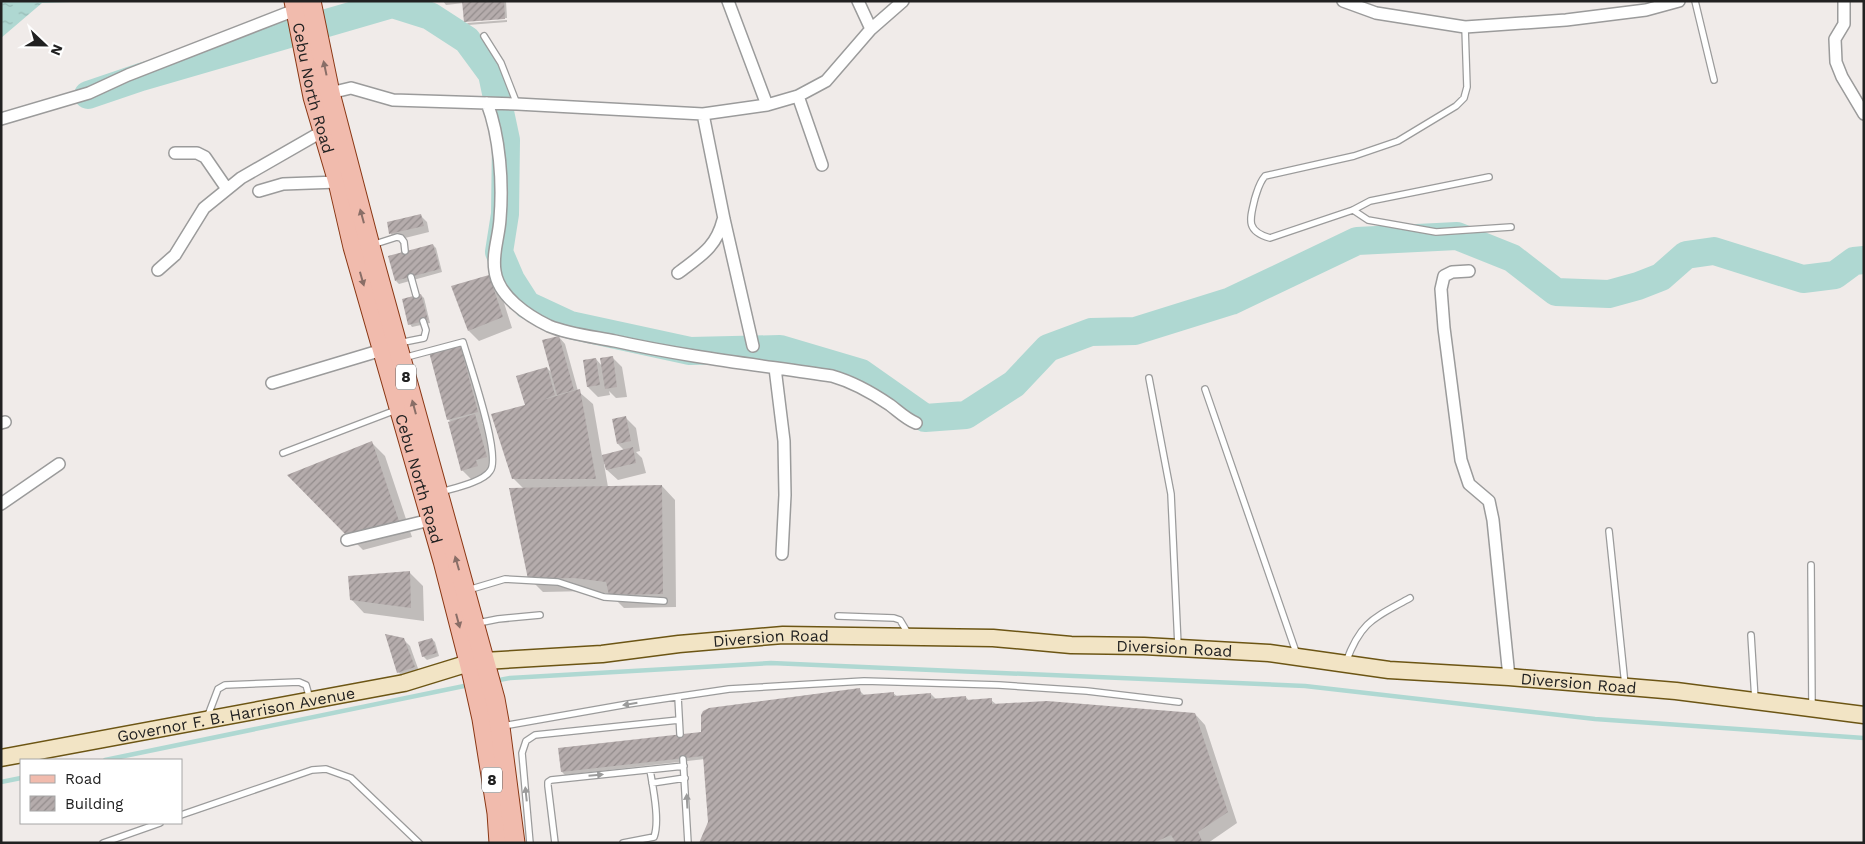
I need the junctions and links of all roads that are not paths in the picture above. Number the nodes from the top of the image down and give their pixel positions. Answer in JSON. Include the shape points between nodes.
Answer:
{"nodes":[{"id":1,"x":728,"y":1,"type":"edge"},
{"id":2,"x":858,"y":1,"type":"edge"},
{"id":3,"x":903,"y":1,"type":"edge"},
{"id":4,"x":1343,"y":1,"type":"edge"},
{"id":5,"x":1679,"y":1,"type":"edge"},
{"id":6,"x":1695,"y":1,"type":"edge"},
{"id":7,"x":1844,"y":1,"type":"edge"},
{"id":8,"x":302,"y":7,"type":"edge"},
{"id":9,"x":1465,"y":28,"type":"junction"},
{"id":10,"x":871,"y":29,"type":"junction"},
{"id":11,"x":484,"y":36,"type":"dead end"},
{"id":12,"x":310,"y":44,"type":"junction"},
{"id":13,"x":1714,"y":80,"type":"dead end"},
{"id":14,"x":330,"y":93,"type":"junction"},
{"id":15,"x":798,"y":96,"type":"junction"},
{"id":16,"x":489,"y":104,"type":"junction"},
{"id":17,"x":513,"y":104,"type":"junction"},
{"id":18,"x":767,"y":104,"type":"junction"},
{"id":19,"x":703,"y":114,"type":"junction"},
{"id":20,"x":1864,"y":114,"type":"edge"},
{"id":21,"x":1,"y":119,"type":"edge"},
{"id":22,"x":323,"y":131,"type":"junction"},
{"id":23,"x":175,"y":153,"type":"dead end"},
{"id":24,"x":822,"y":165,"type":"dead end"},
{"id":25,"x":1489,"y":177,"type":"dead end"},
{"id":26,"x":338,"y":182,"type":"junction"},
{"id":27,"x":227,"y":189,"type":"junction"},
{"id":28,"x":259,"y":191,"type":"dead end"},
{"id":29,"x":1354,"y":210,"type":"junction"},
{"id":30,"x":724,"y":218,"type":"junction"},
{"id":31,"x":1511,"y":227,"type":"dead end"},
{"id":32,"x":370,"y":246,"type":"junction"},
{"id":33,"x":405,"y":251,"type":"dead end"},
{"id":34,"x":158,"y":270,"type":"dead end"},
{"id":35,"x":1469,"y":271,"type":"dead end"},
{"id":36,"x":678,"y":273,"type":"dead end"},
{"id":37,"x":412,"y":277,"type":"dead end"},
{"id":38,"x":416,"y":295,"type":"dead end"},
{"id":39,"x":423,"y":321,"type":"dead end"},
{"id":40,"x":753,"y":346,"type":"dead end"},
{"id":41,"x":393,"y":351,"type":"junction"},
{"id":42,"x":775,"y":368,"type":"junction"},
{"id":43,"x":1149,"y":378,"type":"dead end"},
{"id":44,"x":272,"y":383,"type":"dead end"},
{"id":45,"x":1205,"y":388,"type":"dead end"},
{"id":46,"x":398,"y":410,"type":"junction"},
{"id":47,"x":916,"y":423,"type":"dead end"},
{"id":48,"x":283,"y":453,"type":"dead end"},
{"id":49,"x":59,"y":464,"type":"dead end"},
{"id":50,"x":437,"y":493,"type":"junction"},
{"id":51,"x":1,"y":504,"type":"edge"},
{"id":52,"x":430,"y":520,"type":"junction"},
{"id":53,"x":1609,"y":531,"type":"dead end"},
{"id":54,"x":347,"y":540,"type":"dead end"},
{"id":55,"x":782,"y":554,"type":"dead end"},
{"id":56,"x":1811,"y":565,"type":"dead end"},
{"id":57,"x":465,"y":590,"type":"junction"},
{"id":58,"x":1410,"y":598,"type":"dead end"},
{"id":59,"x":664,"y":601,"type":"dead end"},
{"id":60,"x":540,"y":615,"type":"dead end"},
{"id":61,"x":838,"y":616,"type":"dead end"},
{"id":62,"x":474,"y":624,"type":"junction"},
{"id":63,"x":1751,"y":635,"type":"dead end"},
{"id":64,"x":911,"y":638,"type":"junction"},
{"id":65,"x":1178,"y":648,"type":"junction"},
{"id":66,"x":1297,"y":657,"type":"junction"},
{"id":67,"x":1345,"y":664,"type":"junction"},
{"id":68,"x":478,"y":667,"type":"junction"},
{"id":69,"x":1509,"y":676,"type":"junction"},
{"id":70,"x":1625,"y":686,"type":"junction"},
{"id":71,"x":678,"y":697,"type":"junction"},
{"id":72,"x":310,"y":699,"type":"junction"},
{"id":73,"x":487,"y":701,"type":"junction"},
{"id":74,"x":1756,"y":701,"type":"junction"},
{"id":75,"x":1179,"y":702,"type":"dead end"},
{"id":76,"x":1812,"y":709,"type":"junction"},
{"id":77,"x":1864,"y":716,"type":"edge"},
{"id":78,"x":207,"y":720,"type":"junction"},
{"id":79,"x":678,"y":720,"type":"junction"},
{"id":80,"x":500,"y":726,"type":"junction"},
{"id":81,"x":680,"y":734,"type":"dead end"},
{"id":82,"x":1,"y":758,"type":"edge"},
{"id":83,"x":683,"y":759,"type":"dead end"},
{"id":84,"x":684,"y":766,"type":"junction"},
{"id":85,"x":650,"y":770,"type":"junction"},
{"id":86,"x":685,"y":778,"type":"junction"},
{"id":87,"x":652,"y":783,"type":"junction"},
{"id":88,"x":182,"y":815,"type":"edge"},
{"id":89,"x":157,"y":824,"type":"edge"},
{"id":90,"x":103,"y":843,"type":"edge"},
{"id":91,"x":420,"y":843,"type":"edge"},
{"id":92,"x":499,"y":843,"type":"edge"},
{"id":93,"x":515,"y":843,"type":"edge"},
{"id":94,"x":530,"y":843,"type":"edge"},
{"id":95,"x":555,"y":843,"type":"edge"},
{"id":96,"x":623,"y":843,"type":"edge"},
{"id":97,"x":688,"y":843,"type":"edge"}],
"edges":[{"from":1,"to":18,"type":"street"},
{"from":2,"to":10,"type":"street"},
{"from":3,"to":10,"type":"street"},
{"from":4,"to":9,"type":"street","via":[[1376,13]]},
{"from":5,"to":9,"type":"street","via":[[1646,10]]},
{"from":6,"to":13,"type":"lane"},
{"from":7,"to":20,"type":"street","via":[[1844,24],[1835,39],[1836,62]]},
{"from":8,"to":12,"type":"main road","name":"Cebu North Road","number":"8"},
{"from":8,"to":21,"type":"street","via":[[89,93]]},
{"from":9,"to":29,"type":"lane","via":[[1467,87],[1464,98],[1456,106],[1398,141],[1354,156],[1265,176],[1250,215],[1257,234],[1270,238]]},
{"from":10,"to":15,"type":"street","via":[[826,81]]},
{"from":11,"to":17,"type":"lane","via":[[501,63]]},
{"from":14,"to":12,"type":"main road","name":"Cebu North Road","number":"8","one_way":true},
{"from":12,"to":22,"type":"main road","name":"Cebu North Road","number":"8"},
{"from":14,"to":16,"type":"street","via":[[351,88],[394,100]]},
{"from":32,"to":14,"type":"main road","name":"Cebu North Road","number":"8","one_way":true},
{"from":15,"to":18,"type":"street"},
{"from":15,"to":24,"type":"street"},
{"from":16,"to":17,"type":"street"},
{"from":16,"to":42,"type":"street","via":[[500,173],[501,206],[495,273],[507,295],[532,317],[551,327],[710,360]]},
{"from":17,"to":19,"type":"street"},
{"from":18,"to":19,"type":"street"},
{"from":19,"to":30,"type":"street"},
{"from":22,"to":26,"type":"main road","name":"Cebu North Road","number":"8"},
{"from":22,"to":27,"type":"street"},
{"from":23,"to":27,"type":"street","via":[[197,153],[205,157]]},
{"from":25,"to":29,"type":"lane","via":[[1370,201]]},
{"from":26,"to":28,"type":"street","via":[[283,184]]},
{"from":26,"to":41,"type":"main road","name":"Cebu North Road","number":"8","one_way":true,"via":[[353,248]]},
{"from":27,"to":34,"type":"street","via":[[204,208],[175,255]]},
{"from":29,"to":31,"type":"lane","via":[[1368,220],[1436,232]]},
{"from":30,"to":36,"type":"street","via":[[720,234],[713,244]]},
{"from":30,"to":40,"type":"street"},
{"from":32,"to":33,"type":"lane","via":[[397,237],[402,238]]},
{"from":32,"to":41,"type":"main road","name":"Cebu North Road","number":"8"},
{"from":35,"to":69,"type":"street","via":[[1444,276],[1441,289],[1444,328],[1461,460],[1469,484],[1489,501],[1493,520]]},
{"from":37,"to":38,"type":"lane"},
{"from":39,"to":41,"type":"lane","via":[[424,338]]},
{"from":41,"to":44,"type":"street"},
{"from":41,"to":46,"type":"main road","name":"Cebu North Road","number":"8"},
{"from":50,"to":41,"type":"main road","name":"Cebu North Road","number":"8","one_way":true},
{"from":41,"to":50,"type":"lane","via":[[463,342],[494,459],[488,474]]},
{"from":42,"to":47,"type":"street","via":[[852,382]]},
{"from":42,"to":55,"type":"street","via":[[784,441]]},
{"from":43,"to":65,"type":"lane","via":[[1171,494]]},
{"from":45,"to":66,"type":"lane"},
{"from":46,"to":48,"type":"lane"},
{"from":46,"to":52,"type":"main road","name":"Cebu North Road","number":"8"},
{"from":49,"to":51,"type":"street"},
{"from":57,"to":50,"type":"main road","name":"Cebu North Road","number":"8","one_way":true},
{"from":52,"to":54,"type":"street"},
{"from":52,"to":68,"type":"main road","name":"Cebu North Road","number":"8","one_way":true},
{"from":53,"to":70,"type":"lane"},
{"from":56,"to":76,"type":"lane"},
{"from":57,"to":59,"type":"lane","via":[[505,580],[558,582],[604,597]]},
{"from":57,"to":62,"type":"main road","name":"Cebu North Road","number":"8"},
{"from":58,"to":67,"type":"lane","via":[[1365,626],[1353,643]]},
{"from":60,"to":62,"type":"lane"},
{"from":61,"to":64,"type":"lane","via":[[894,618],[900,620]]},
{"from":62,"to":68,"type":"main road","name":"Cebu North Road","number":"8"},
{"from":63,"to":74,"type":"lane"},
{"from":64,"to":65,"type":"street","name":"Diversion Road","via":[[993,638],[1072,645]]},
{"from":64,"to":68,"type":"street","name":"Diversion Road","via":[[783,635]]},
{"from":65,"to":66,"type":"street","name":"Diversion Road"},
{"from":66,"to":67,"type":"street","name":"Diversion Road"},
{"from":67,"to":69,"type":"street","name":"Diversion Road","via":[[1389,670]]},
{"from":68,"to":72,"type":"street","name":"Governor F. B. Harrison Avenue"},
{"from":68,"to":73,"type":"main road","name":"Cebu North Road","number":"8"},
{"from":69,"to":70,"type":"street","name":"Diversion Road"},
{"from":70,"to":74,"type":"street","name":"Diversion Road"},
{"from":71,"to":75,"type":"lane","via":[[729,689],[864,681],[1048,689]]},
{"from":71,"to":79,"type":"lane"},
{"from":71,"to":80,"type":"lane","one_way":true},
{"from":72,"to":78,"type":"street","name":"Governor F. B. Harrison Avenue"},
{"from":72,"to":78,"type":"lane","via":[[306,685],[299,682],[226,685],[218,689]]},
{"from":73,"to":80,"type":"main road","name":"Cebu North Road","number":"8"},
{"from":73,"to":92,"type":"main road","name":"Cebu North Road","number":"8"},
{"from":74,"to":76,"type":"street","name":"Diversion Road"},
{"from":76,"to":77,"type":"street","name":"Diversion Road"},
{"from":78,"to":82,"type":"street","name":"Governor F. B. Harrison Avenue"},
{"from":79,"to":81,"type":"lane"},
{"from":94,"to":79,"type":"lane","one_way":true,"via":[[522,753],[530,737]]},
{"from":80,"to":93,"type":"main road","name":"Cebu North Road","number":"8"},
{"from":83,"to":84,"type":"lane"},
{"from":84,"to":85,"type":"lane"},
{"from":84,"to":86,"type":"lane"},
{"from":85,"to":87,"type":"lane"},
{"from":95,"to":85,"type":"lane","one_way":true,"via":[[548,782],[570,774]]},
{"from":86,"to":87,"type":"lane"},
{"from":97,"to":86,"type":"lane","one_way":true},
{"from":87,"to":96,"type":"lane","via":[[654,837]]},
{"from":88,"to":91,"type":"lane","via":[[312,770],[326,769],[351,778]]},
{"from":89,"to":90,"type":"lane"}]}
